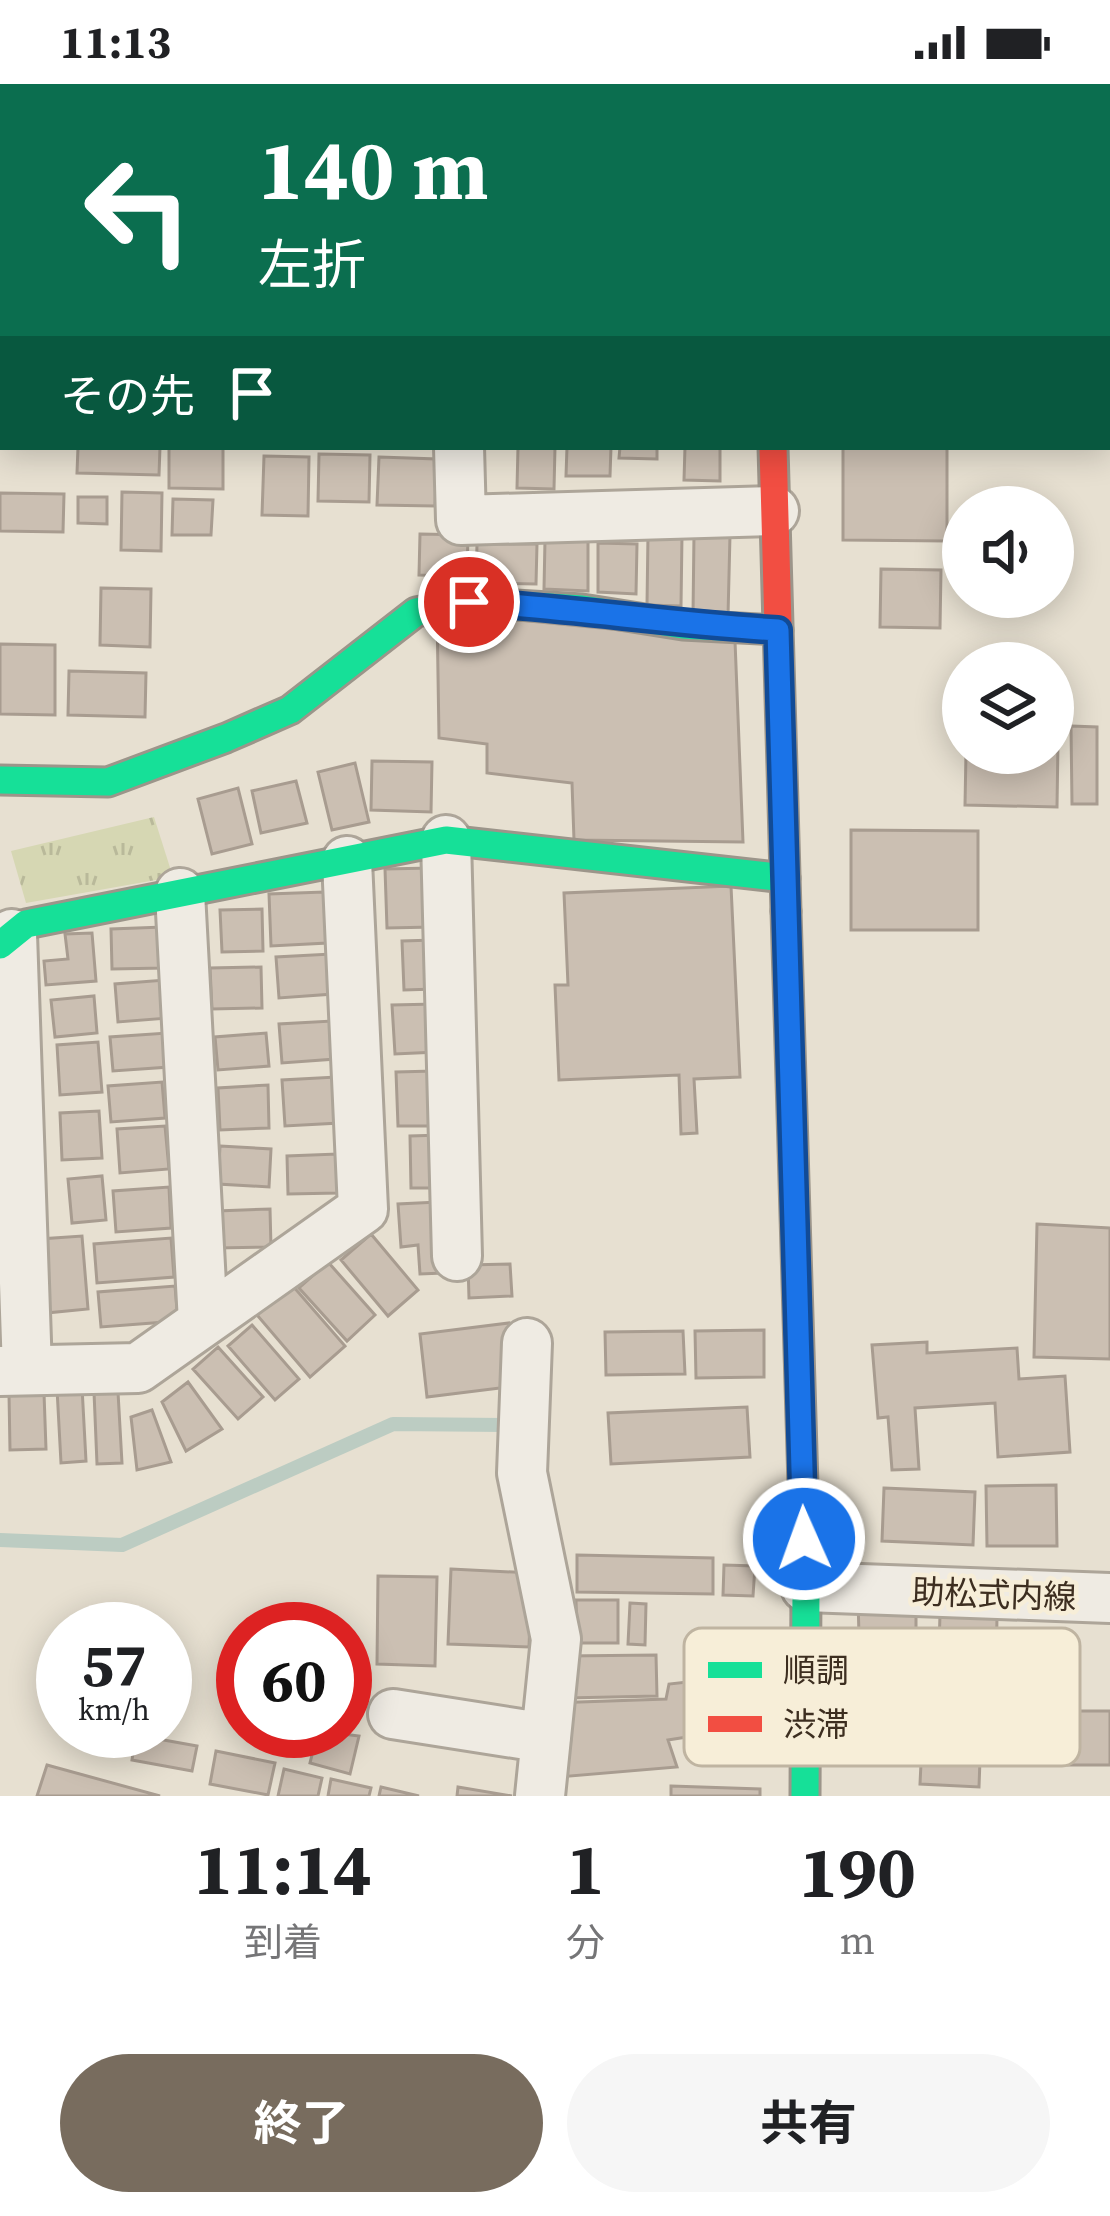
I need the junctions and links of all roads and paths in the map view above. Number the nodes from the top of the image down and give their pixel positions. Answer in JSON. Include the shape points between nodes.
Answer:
{"nodes":[{"id":1,"x":459,"y":450,"type":"edge"},
{"id":2,"x":773,"y":450,"type":"edge"},
{"id":3,"x":774,"y":511,"type":"junction"},
{"id":4,"x":778,"y":630,"type":"junction"},
{"id":5,"x":0,"y":780,"type":"edge"},
{"id":6,"x":446,"y":840,"type":"junction"},
{"id":7,"x":347,"y":861,"type":"junction"},
{"id":8,"x":785,"y":878,"type":"junction"},
{"id":9,"x":180,"y":893,"type":"junction"},
{"id":10,"x":6,"y":939,"type":"edge"},
{"id":11,"x":458,"y":1256,"type":"dead end"},
{"id":12,"x":203,"y":1322,"type":"junction"},
{"id":13,"x":527,"y":1342,"type":"dead end"},
{"id":14,"x":13,"y":1371,"type":"edge"},
{"id":15,"x":806,"y":1587,"type":"junction"},
{"id":16,"x":1110,"y":1598,"type":"edge"},
{"id":17,"x":806,"y":1628,"type":"edge"},
{"id":18,"x":393,"y":1714,"type":"dead end"},
{"id":19,"x":546,"y":1738,"type":"junction"},
{"id":20,"x":805,"y":1766,"type":"edge"},
{"id":21,"x":540,"y":1796,"type":"edge"},
{"id":22,"x":805,"y":1796,"type":"edge"}],
"edges":[{"from":1,"to":3,"type":"street","via":[[461,520]]},
{"from":2,"to":3,"type":"street"},
{"from":3,"to":4,"type":"street"},
{"from":4,"to":5,"type":"street","via":[[469,602],[416,612],[290,710],[226,738],[108,782]]},
{"from":4,"to":8,"type":"street"},
{"from":6,"to":7,"type":"street"},
{"from":6,"to":8,"type":"street"},
{"from":6,"to":11,"type":"street"},
{"from":7,"to":9,"type":"street"},
{"from":7,"to":12,"type":"street","via":[[363,1209]]},
{"from":8,"to":15,"type":"street"},
{"from":9,"to":10,"type":"street","via":[[26,923]]},
{"from":9,"to":12,"type":"street"},
{"from":10,"to":14,"type":"street"},
{"from":12,"to":14,"type":"street","via":[[138,1368]]},
{"from":13,"to":19,"type":"street","via":[[522,1473],[556,1639]]},
{"from":15,"to":16,"type":"street","name":"助松式内線"},
{"from":15,"to":17,"type":"street"},
{"from":18,"to":19,"type":"street"},
{"from":19,"to":21,"type":"street"},
{"from":20,"to":22,"type":"street"}]}
